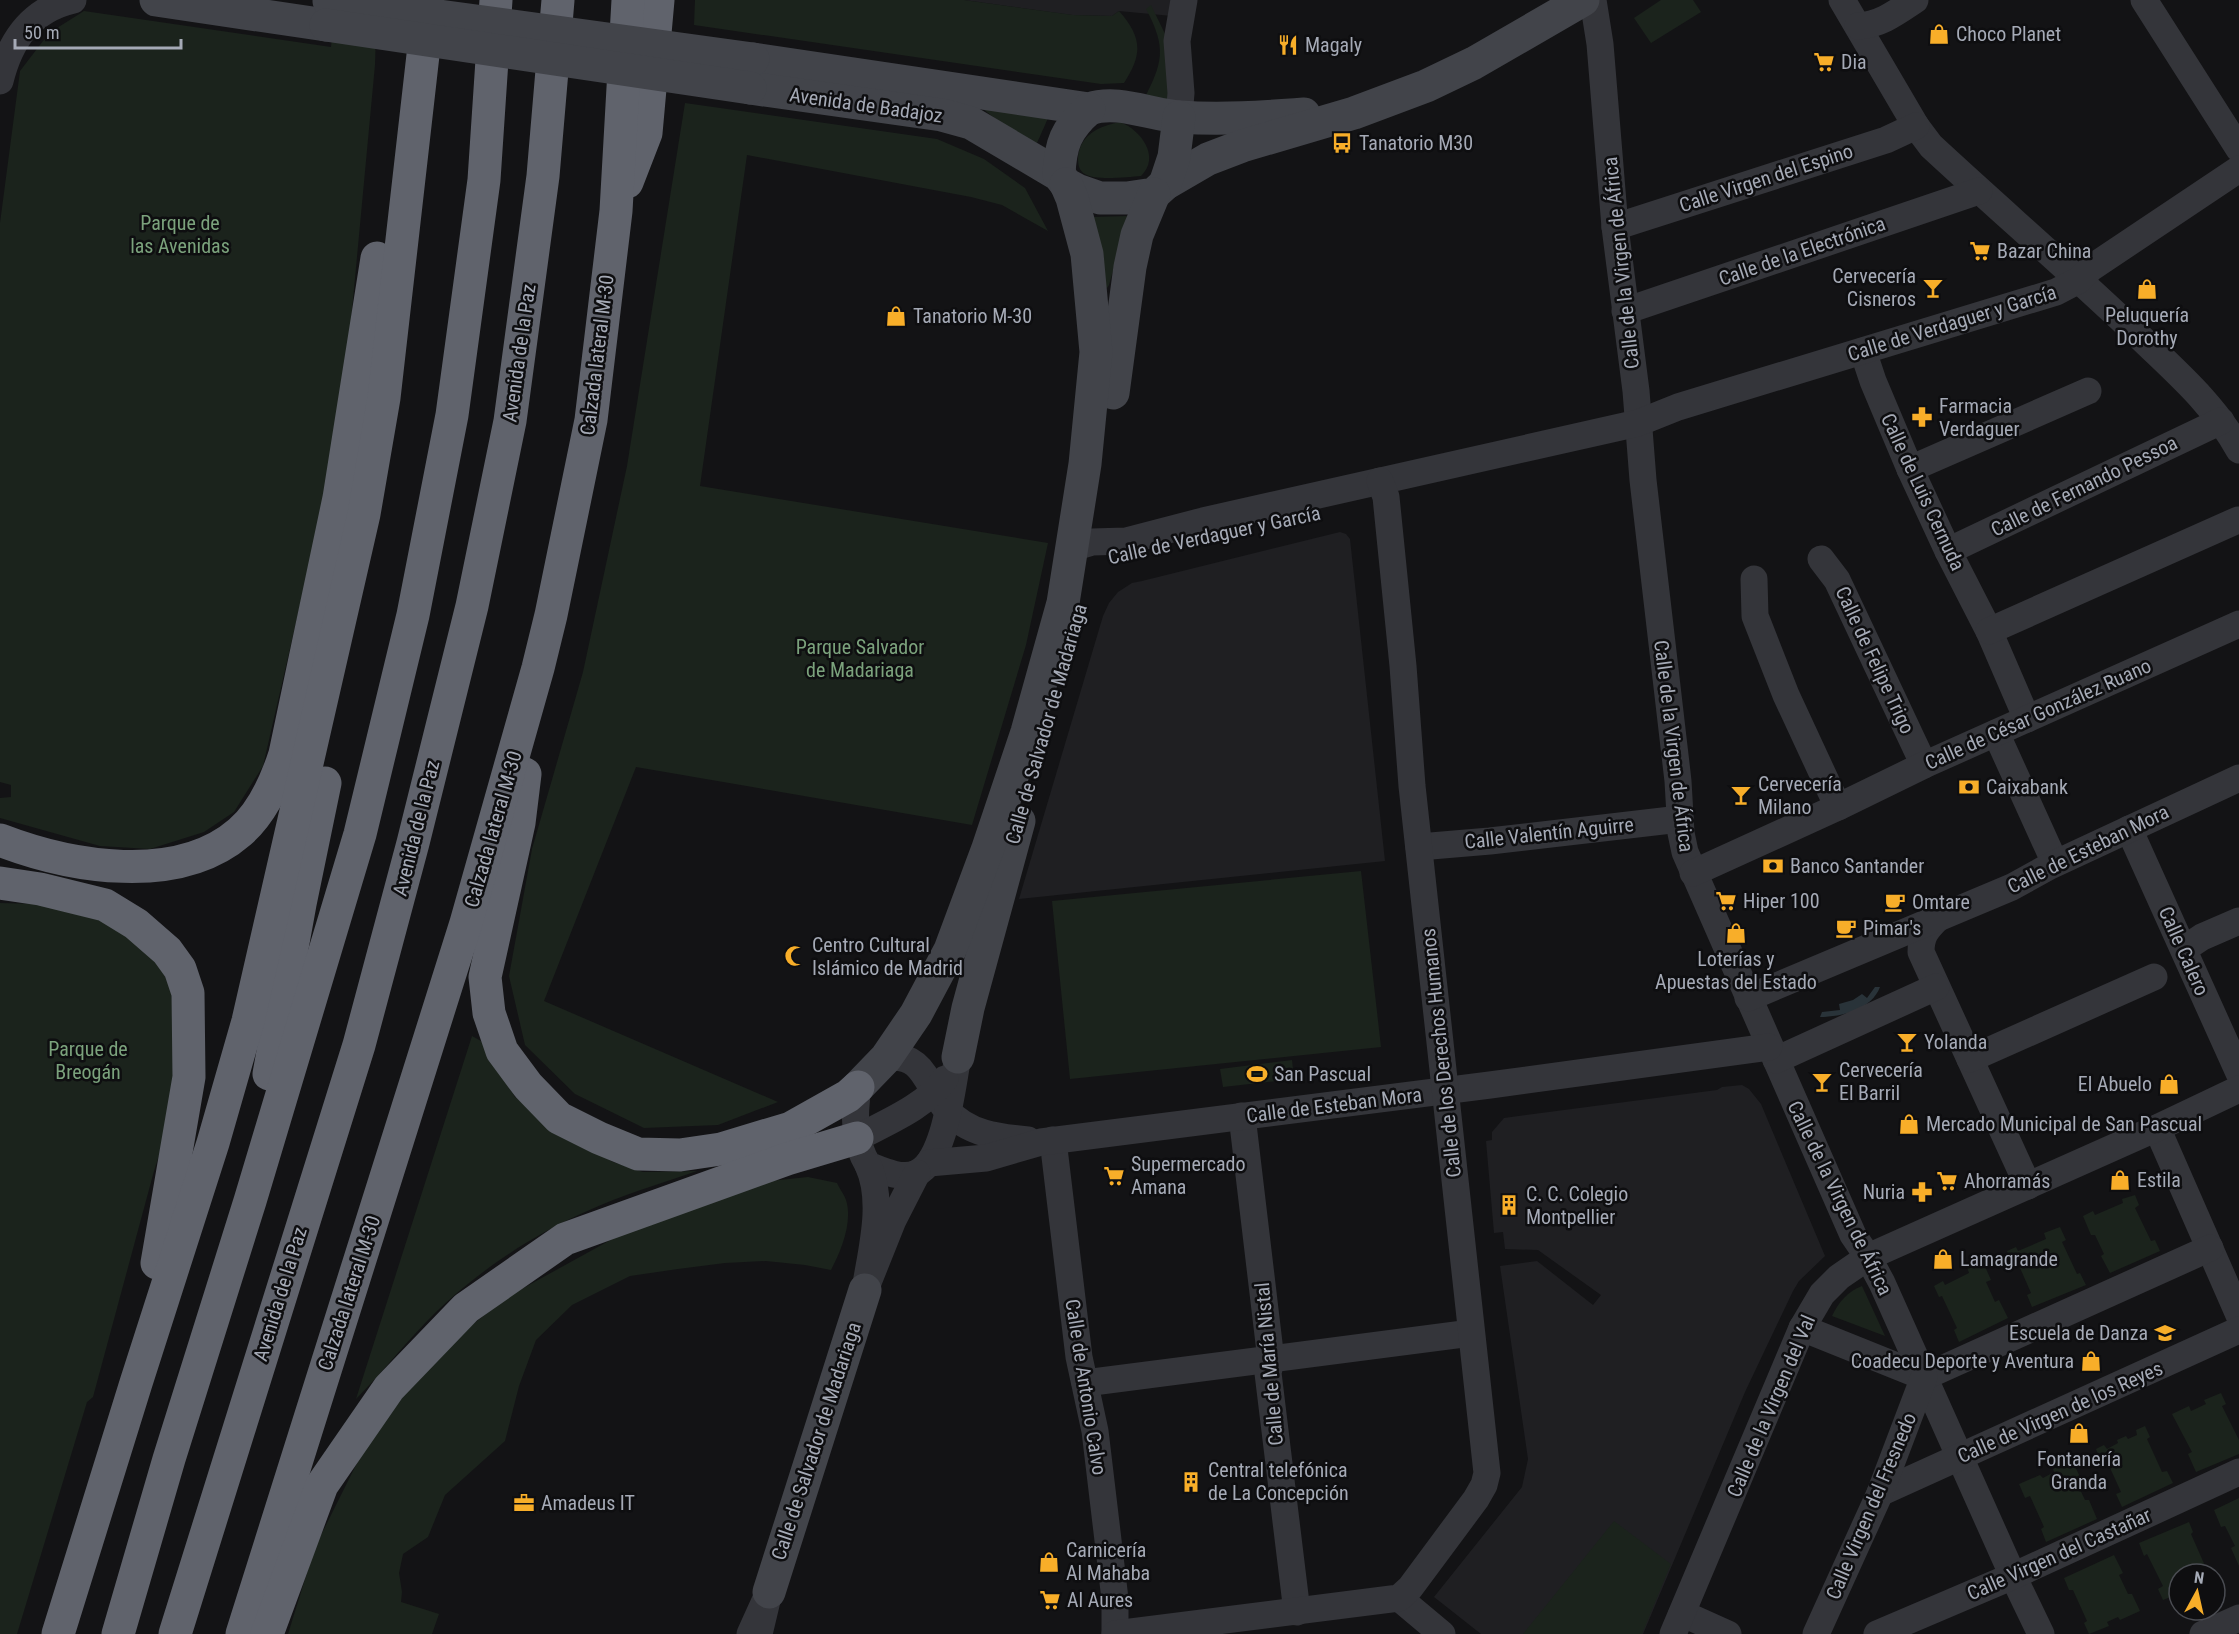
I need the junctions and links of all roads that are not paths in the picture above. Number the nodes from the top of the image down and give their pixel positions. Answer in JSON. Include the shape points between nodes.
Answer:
{"nodes":[{"id":1,"x":74,"y":0,"type":"edge"},
{"id":2,"x":156,"y":0,"type":"edge"},
{"id":3,"x":429,"y":0,"type":"edge"},
{"id":4,"x":496,"y":0,"type":"edge"},
{"id":5,"x":558,"y":0,"type":"edge"},
{"id":6,"x":628,"y":0,"type":"edge"},
{"id":7,"x":658,"y":0,"type":"edge"},
{"id":8,"x":1184,"y":0,"type":"edge"},
{"id":9,"x":1583,"y":0,"type":"edge"},
{"id":10,"x":1593,"y":0,"type":"edge"},
{"id":11,"x":1842,"y":0,"type":"edge"},
{"id":12,"x":1915,"y":0,"type":"edge"},
{"id":13,"x":2144,"y":0,"type":"edge"},
{"id":14,"x":325,"y":9,"type":"edge"},
{"id":15,"x":1858,"y":26,"type":"junction"},
{"id":16,"x":420,"y":71,"type":"junction"},
{"id":17,"x":752,"y":74,"type":"junction"},
{"id":18,"x":0,"y":81,"type":"edge"},
{"id":19,"x":1369,"y":105,"type":"junction"},
{"id":20,"x":1089,"y":109,"type":"junction"},
{"id":21,"x":1179,"y":117,"type":"junction"},
{"id":22,"x":1916,"y":126,"type":"junction"},
{"id":23,"x":2239,"y":149,"type":"edge"},
{"id":24,"x":2239,"y":170,"type":"edge"},
{"id":25,"x":1063,"y":180,"type":"junction"},
{"id":26,"x":1160,"y":190,"type":"junction"},
{"id":27,"x":1979,"y":191,"type":"junction"},
{"id":28,"x":615,"y":211,"type":"junction"},
{"id":29,"x":1615,"y":227,"type":"junction"},
{"id":30,"x":2079,"y":280,"type":"junction"},
{"id":31,"x":1625,"y":311,"type":"junction"},
{"id":32,"x":1863,"y":351,"type":"junction"},
{"id":33,"x":2088,"y":391,"type":"dead end"},
{"id":34,"x":2221,"y":421,"type":"junction"},
{"id":35,"x":1638,"y":423,"type":"junction"},
{"id":36,"x":2239,"y":450,"type":"edge"},
{"id":37,"x":1910,"y":469,"type":"junction"},
{"id":38,"x":1383,"y":489,"type":"junction"},
{"id":39,"x":364,"y":514,"type":"junction"},
{"id":40,"x":2238,"y":520,"type":"edge"},
{"id":41,"x":1084,"y":551,"type":"junction"},
{"id":42,"x":1948,"y":551,"type":"junction"},
{"id":43,"x":1821,"y":558,"type":"dead end"},
{"id":44,"x":1754,"y":579,"type":"dead end"},
{"id":45,"x":2239,"y":624,"type":"edge"},
{"id":46,"x":1989,"y":631,"type":"junction"},
{"id":47,"x":538,"y":668,"type":"junction"},
{"id":48,"x":2027,"y":719,"type":"junction"},
{"id":49,"x":1996,"y":734,"type":"junction"},
{"id":50,"x":1924,"y":765,"type":"junction"},
{"id":51,"x":2239,"y":778,"type":"edge"},
{"id":52,"x":1838,"y":807,"type":"junction"},
{"id":53,"x":1680,"y":819,"type":"junction"},
{"id":54,"x":2129,"y":829,"type":"junction"},
{"id":55,"x":0,"y":840,"type":"edge"},
{"id":56,"x":1419,"y":847,"type":"junction"},
{"id":57,"x":2055,"y":863,"type":"junction"},
{"id":58,"x":1693,"y":873,"type":"junction"},
{"id":59,"x":0,"y":883,"type":"edge"},
{"id":60,"x":1937,"y":920,"type":"junction"},
{"id":61,"x":2239,"y":921,"type":"edge"},
{"id":62,"x":1892,"y":936,"type":"junction"},
{"id":63,"x":2184,"y":949,"type":"junction"},
{"id":64,"x":1921,"y":952,"type":"junction"},
{"id":65,"x":2154,"y":977,"type":"dead end"},
{"id":66,"x":1936,"y":987,"type":"junction"},
{"id":67,"x":1748,"y":998,"type":"junction"},
{"id":68,"x":1773,"y":1054,"type":"junction"},
{"id":69,"x":958,"y":1057,"type":"joint"},
{"id":70,"x":885,"y":1058,"type":"junction"},
{"id":71,"x":1970,"y":1059,"type":"junction"},
{"id":72,"x":2239,"y":1073,"type":"edge"},
{"id":73,"x":858,"y":1087,"type":"junction"},
{"id":74,"x":2239,"y":1089,"type":"edge"},
{"id":75,"x":1445,"y":1091,"type":"junction"},
{"id":76,"x":941,"y":1101,"type":"junction"},
{"id":77,"x":1242,"y":1116,"type":"junction"},
{"id":78,"x":2157,"y":1128,"type":"junction"},
{"id":79,"x":1047,"y":1141,"type":"junction"},
{"id":80,"x":863,"y":1151,"type":"junction"},
{"id":81,"x":923,"y":1168,"type":"junction"},
{"id":82,"x":2028,"y":1186,"type":"junction"},
{"id":83,"x":250,"y":1201,"type":"junction"},
{"id":84,"x":2210,"y":1248,"type":"junction"},
{"id":85,"x":1868,"y":1257,"type":"junction"},
{"id":86,"x":865,"y":1290,"type":"junction"},
{"id":87,"x":2239,"y":1315,"type":"edge"},
{"id":88,"x":1802,"y":1328,"type":"junction"},
{"id":89,"x":2239,"y":1330,"type":"edge"},
{"id":90,"x":1471,"y":1333,"type":"junction"},
{"id":91,"x":1271,"y":1360,"type":"junction"},
{"id":92,"x":1924,"y":1377,"type":"junction"},
{"id":93,"x":136,"y":1383,"type":"junction"},
{"id":94,"x":1085,"y":1383,"type":"junction"},
{"id":95,"x":1959,"y":1457,"type":"junction"},
{"id":96,"x":2239,"y":1472,"type":"edge"},
{"id":97,"x":1880,"y":1493,"type":"junction"},
{"id":98,"x":2013,"y":1576,"type":"junction"},
{"id":99,"x":769,"y":1592,"type":"junction"},
{"id":100,"x":1399,"y":1598,"type":"junction"},
{"id":101,"x":1297,"y":1612,"type":"junction"},
{"id":102,"x":2239,"y":1618,"type":"edge"},
{"id":103,"x":1677,"y":1625,"type":"edge"},
{"id":104,"x":58,"y":1634,"type":"edge"},
{"id":105,"x":117,"y":1634,"type":"edge"},
{"id":106,"x":175,"y":1634,"type":"edge"},
{"id":107,"x":242,"y":1634,"type":"edge"},
{"id":108,"x":267,"y":1634,"type":"edge"},
{"id":109,"x":750,"y":1634,"type":"edge"},
{"id":110,"x":759,"y":1634,"type":"edge"},
{"id":111,"x":1115,"y":1634,"type":"edge"},
{"id":112,"x":1442,"y":1634,"type":"edge"},
{"id":113,"x":1728,"y":1634,"type":"edge"},
{"id":114,"x":1816,"y":1634,"type":"edge"},
{"id":115,"x":1877,"y":1634,"type":"edge"},
{"id":116,"x":2041,"y":1634,"type":"edge"},
{"id":117,"x":2204,"y":1634,"type":"edge"}],
"edges":[{"from":1,"to":18,"type":"street","via":[[50,10],[20,33],[6,56]]},
{"from":2,"to":14,"type":"street","name":"Avenida de Badajoz"},
{"from":3,"to":16,"type":"highway"},
{"from":4,"to":83,"type":"highway","via":[[484,180],[452,415],[413,615],[360,834]]},
{"from":5,"to":106,"type":"highway","name":"Avenida de la Paz","via":[[543,176],[510,421],[472,606],[359,1045]]},
{"from":6,"to":28,"type":"highway","name":"Calzada lateral M-30"},
{"from":7,"to":28,"type":"highway","via":[[646,133]]},
{"from":8,"to":21,"type":"street","via":[[1177,41]]},
{"from":9,"to":19,"type":"street","name":"Avenida de Badajoz","via":[[1474,63],[1426,86]]},
{"from":10,"to":29,"type":"street","name":"Calle de la Virgen de África"},
{"from":11,"to":15,"type":"street"},
{"from":12,"to":15,"type":"street","via":[[1881,21]]},
{"from":13,"to":23,"type":"street"},
{"from":14,"to":17,"type":"street","name":"Avenida de Badajoz","bridge":true},
{"from":15,"to":22,"type":"street"},
{"from":16,"to":39,"type":"highway","via":[[384,398]]},
{"from":16,"to":55,"type":"highway","via":[[389,147],[373,289],[339,498],[285,754],[264,804],[241,832],[223,845],[201,856],[151,867],[98,864],[48,855]]},
{"from":17,"to":20,"type":"street","name":"Avenida de Badajoz"},
{"from":17,"to":25,"type":"street","name":"Avenida de Badajoz","via":[[971,123]]},
{"from":19,"to":21,"type":"street","name":"Avenida de Badajoz","via":[[1279,116]]},
{"from":19,"to":26,"type":"street","name":"Avenida de Badajoz","via":[[1220,154]]},
{"from":20,"to":21,"type":"street","name":"Avenida de Badajoz","via":[[1111,106]]},
{"from":20,"to":25,"type":"street","via":[[1060,151]]},
{"from":21,"to":26,"type":"street","via":[[1174,157]]},
{"from":22,"to":27,"type":"street"},
{"from":22,"to":29,"type":"street","name":"Calle Virgen del Espino","via":[[1886,140]]},
{"from":24,"to":30,"type":"street","name":"Calle de Verdaguer y García","via":[[2091,268]]},
{"from":25,"to":26,"type":"street","name":"Avenida de Badajoz","via":[[1100,198],[1127,198]]},
{"from":25,"to":41,"type":"street","name":"Calle de Salvador de Madariaga","via":[[1072,198],[1086,254],[1095,352],[1085,464]]},
{"from":26,"to":41,"type":"street","name":"Calle de Salvador de Madariaga","via":[[1137,235],[1130,267],[1103,479]]},
{"from":27,"to":30,"type":"street"},
{"from":27,"to":31,"type":"street","name":"Calle de la Electrónica"},
{"from":28,"to":47,"type":"highway","name":"Calzada lateral M-30","via":[[591,420]]},
{"from":29,"to":31,"type":"street","name":"Calle de la Virgen de África"},
{"from":30,"to":32,"type":"street","name":"Calle de Verdaguer y García","via":[[2056,292]]},
{"from":30,"to":34,"type":"street"},
{"from":31,"to":35,"type":"street","name":"Calle de la Virgen de África"},
{"from":32,"to":35,"type":"street","name":"Calle de Verdaguer y García","via":[[1678,407]]},
{"from":32,"to":37,"type":"street","name":"Calle de Luis Cernuda"},
{"from":33,"to":37,"type":"street"},
{"from":34,"to":36,"type":"street"},
{"from":34,"to":42,"type":"street","name":"Calle de Fernando Pessoa"},
{"from":35,"to":38,"type":"street","name":"Calle de Verdaguer y García","via":[[1613,442]]},
{"from":35,"to":53,"type":"street","name":"Calle de la Virgen de África"},
{"from":37,"to":42,"type":"street","name":"Calle de Luis Cernuda"},
{"from":38,"to":41,"type":"street","name":"Calle de Verdaguer y García","via":[[1205,538]]},
{"from":38,"to":56,"type":"street","name":"Calle de los Derechos Humanos"},
{"from":39,"to":83,"type":"highway","via":[[357,635],[300,904]]},
{"from":39,"to":93,"type":"highway","via":[[248,1021]]},
{"from":40,"to":46,"type":"street"},
{"from":41,"to":69,"type":"street","name":"Calle de Salvador de Madariaga","via":[[1069,655],[1018,821]]},
{"from":41,"to":70,"type":"street","name":"Calle de Salvador de Madariaga","via":[[1063,603],[1027,732],[951,950],[916,1014]]},
{"from":42,"to":46,"type":"street","name":"Calle de Luis Cernuda"},
{"from":43,"to":50,"type":"street","name":"Calle de Felipe Trigo","via":[[1837,580]]},
{"from":44,"to":52,"type":"street","via":[[1755,616],[1786,695]]},
{"from":45,"to":48,"type":"street","name":"Calle de César González Ruano"},
{"from":46,"to":48,"type":"street","name":"Calle de Luis Cernuda"},
{"from":47,"to":73,"type":"highway","via":[[519,824],[485,977],[489,1013],[502,1051],[528,1086],[558,1118],[599,1138],[638,1154],[680,1155],[720,1149],[791,1128]]},
{"from":47,"to":107,"type":"highway","name":"Calzada lateral M-30","via":[[466,923]]},
{"from":48,"to":49,"type":"street","name":"Calle de César González Ruano"},
{"from":49,"to":50,"type":"street","name":"Calle de César González Ruano"},
{"from":49,"to":57,"type":"street"},
{"from":50,"to":52,"type":"street","name":"Calle de César González Ruano"},
{"from":51,"to":54,"type":"street","name":"Calle de Esteban Mora"},
{"from":52,"to":58,"type":"street","name":"Calle de César González Ruano"},
{"from":53,"to":56,"type":"street","name":"Calle Valentín Aguirre"},
{"from":53,"to":58,"type":"street","name":"Calle de la Virgen de África"},
{"from":54,"to":57,"type":"street","name":"Calle de Esteban Mora"},
{"from":54,"to":63,"type":"street","name":"Calle Calero"},
{"from":56,"to":75,"type":"street","name":"Calle de los Derechos Humanos"},
{"from":57,"to":60,"type":"street","name":"Calle de Esteban Mora"},
{"from":58,"to":67,"type":"street","name":"Calle de la Virgen de África"},
{"from":59,"to":93,"type":"highway","via":[[105,905],[136,924],[167,951],[180,969],[188,993],[189,1077]]},
{"from":60,"to":62,"type":"street","name":"Calle de Esteban Mora"},
{"from":60,"to":64,"type":"street","via":[[1922,938]]},
{"from":61,"to":63,"type":"street"},
{"from":62,"to":64,"type":"street","via":[[1905,937]]},
{"from":62,"to":67,"type":"street","name":"Calle de Esteban Mora"},
{"from":63,"to":72,"type":"street","name":"Calle Calero"},
{"from":64,"to":66,"type":"street"},
{"from":65,"to":71,"type":"street"},
{"from":66,"to":68,"type":"street","name":"Calle de Esteban Mora"},
{"from":66,"to":71,"type":"street"},
{"from":67,"to":68,"type":"street","name":"Calle de la Virgen de África"},
{"from":68,"to":75,"type":"street","name":"Calle de Esteban Mora"},
{"from":68,"to":85,"type":"street","name":"Calle de la Virgen de África","via":[[1853,1235]]},
{"from":69,"to":76,"type":"street","via":[[944,1081]]},
{"from":70,"to":73,"type":"street","name":"Calle de Salvador de Madariaga"},
{"from":70,"to":76,"type":"street","via":[[912,1060]]},
{"from":71,"to":82,"type":"street"},
{"from":73,"to":80,"type":"street","name":"Calle de Salvador de Madariaga","via":[[855,1109]]},
{"from":74,"to":78,"type":"street","name":"Calle de la Virgen del Val"},
{"from":75,"to":77,"type":"street","name":"Calle de Esteban Mora"},
{"from":75,"to":90,"type":"street","name":"Calle de los Derechos Humanos"},
{"from":76,"to":79,"type":"street","name":"Calle de Esteban Mora","via":[[977,1131],[989,1136]]},
{"from":76,"to":80,"type":"street","via":[[892,1120]]},
{"from":76,"to":81,"type":"street","name":"Calle de Salvador de Madariaga","via":[[939,1143]]},
{"from":77,"to":79,"type":"street","name":"Calle de Esteban Mora"},
{"from":77,"to":91,"type":"street","name":"Calle de María Nistal"},
{"from":78,"to":82,"type":"street","name":"Calle de la Virgen del Val"},
{"from":78,"to":84,"type":"street"},
{"from":79,"to":81,"type":"street","name":"Calle de Esteban Mora","via":[[986,1158]]},
{"from":79,"to":94,"type":"street","name":"Calle de Antonio Calvo"},
{"from":80,"to":81,"type":"street","via":[[896,1175]]},
{"from":80,"to":86,"type":"street","name":"Calle de Salvador de Madariaga","via":[[875,1185],[875,1224]]},
{"from":80,"to":108,"type":"highway","via":[[787,1160],[565,1239],[466,1308],[388,1388],[322,1485]]},
{"from":81,"to":86,"type":"street","name":"Calle de Salvador de Madariaga","via":[[893,1220]]},
{"from":82,"to":85,"type":"street","name":"Calle de la Virgen del Val"},
{"from":83,"to":105,"type":"highway"},
{"from":84,"to":87,"type":"street"},
{"from":84,"to":92,"type":"street"},
{"from":85,"to":88,"type":"street","name":"Calle de la Virgen del Val","via":[[1822,1294]]},
{"from":85,"to":92,"type":"street","name":"Calle de la Virgen de África"},
{"from":86,"to":99,"type":"street","name":"Calle de Salvador de Madariaga"},
{"from":88,"to":92,"type":"street"},
{"from":88,"to":103,"type":"street","name":"Calle de la Virgen del Val"},
{"from":89,"to":95,"type":"street","name":"Calle de Virgen de los Reyes"},
{"from":90,"to":91,"type":"street"},
{"from":90,"to":100,"type":"street","name":"Calle de los Derechos Humanos","via":[[1487,1473],[1484,1485]]},
{"from":91,"to":94,"type":"street"},
{"from":91,"to":101,"type":"street","name":"Calle de María Nistal","via":[[1268,1373]]},
{"from":92,"to":95,"type":"street","name":"Calle de la Virgen de África"},
{"from":92,"to":97,"type":"street","name":"Calle Virgen del Fresnedo"},
{"from":93,"to":104,"type":"highway"},
{"from":94,"to":111,"type":"street","name":"Calle de Antonio Calvo","via":[[1095,1431],[1113,1579]]},
{"from":95,"to":97,"type":"street","name":"Calle de Virgen de los Reyes"},
{"from":95,"to":98,"type":"street","name":"Calle de la Virgen de África"},
{"from":96,"to":98,"type":"street","name":"Calle Virgen del Castañar"},
{"from":97,"to":114,"type":"street","name":"Calle Virgen del Fresnedo"},
{"from":98,"to":115,"type":"street","name":"Calle Virgen del Castañar"},
{"from":98,"to":116,"type":"street","name":"Calle de la Virgen de África"},
{"from":99,"to":109,"type":"street","name":"Calle de Salvador de Madariaga"},
{"from":99,"to":110,"type":"street","name":"Calle de Salvador de Madariaga"},
{"from":100,"to":101,"type":"street"},
{"from":100,"to":112,"type":"street"},
{"from":101,"to":111,"type":"street"},
{"from":102,"to":117,"type":"street"},
{"from":103,"to":113,"type":"street","via":[[1688,1617]]}]}
